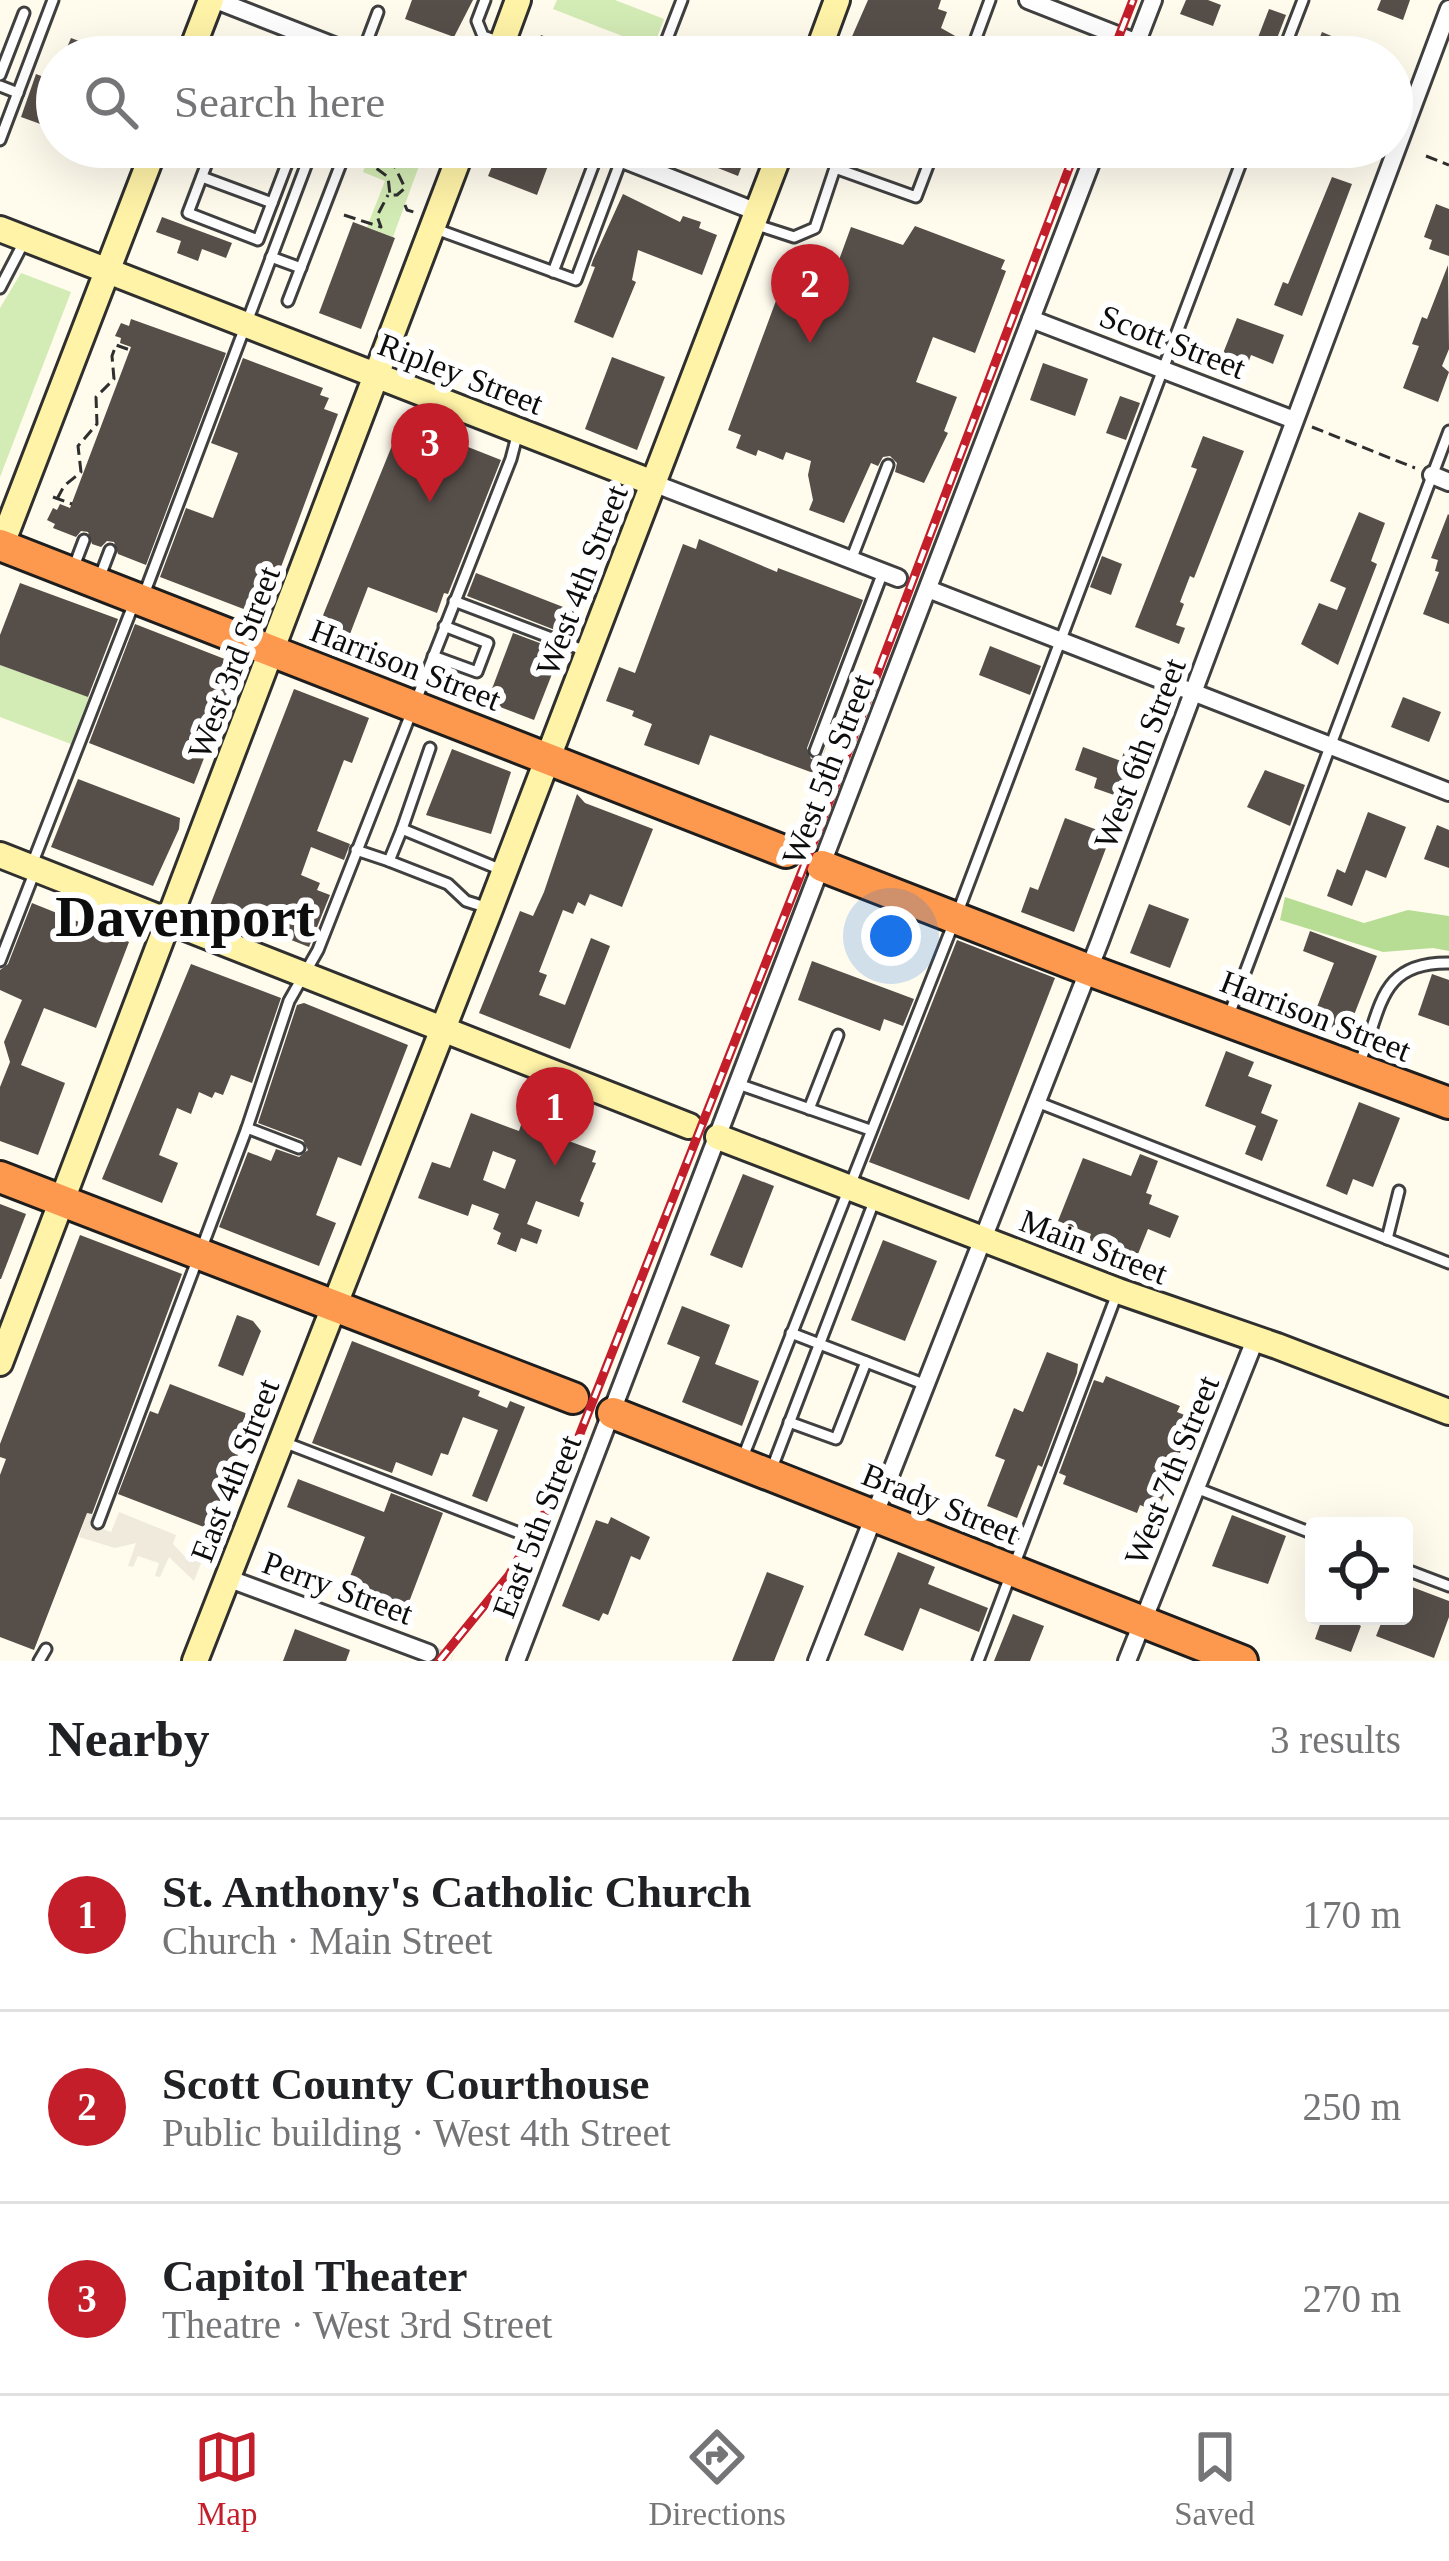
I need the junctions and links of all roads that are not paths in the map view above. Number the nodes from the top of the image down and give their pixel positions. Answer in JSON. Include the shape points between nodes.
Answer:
{"nodes":[{"id":1,"x":53,"y":0,"type":"edge"},
{"id":2,"x":213,"y":0,"type":"edge"},
{"id":3,"x":484,"y":0,"type":"edge"},
{"id":4,"x":518,"y":0,"type":"edge"},
{"id":5,"x":682,"y":0,"type":"edge"},
{"id":6,"x":837,"y":0,"type":"edge"},
{"id":7,"x":990,"y":0,"type":"edge"},
{"id":8,"x":1028,"y":0,"type":"edge"},
{"id":9,"x":1153,"y":0,"type":"edge"},
{"id":10,"x":1303,"y":0,"type":"edge"},
{"id":11,"x":1449,"y":9,"type":"edge"},
{"id":12,"x":378,"y":12,"type":"dead end"},
{"id":13,"x":24,"y":13,"type":"dead end"},
{"id":14,"x":39,"y":36,"type":"edge"},
{"id":15,"x":198,"y":36,"type":"edge"},
{"id":16,"x":304,"y":36,"type":"edge"},
{"id":17,"x":365,"y":36,"type":"edge"},
{"id":18,"x":483,"y":36,"type":"edge"},
{"id":19,"x":504,"y":36,"type":"edge"},
{"id":20,"x":668,"y":36,"type":"edge"},
{"id":21,"x":823,"y":36,"type":"edge"},
{"id":22,"x":977,"y":36,"type":"edge"},
{"id":23,"x":1104,"y":36,"type":"edge"},
{"id":24,"x":1139,"y":36,"type":"edge"},
{"id":25,"x":1289,"y":36,"type":"edge"},
{"id":26,"x":36,"y":45,"type":"edge"},
{"id":27,"x":0,"y":75,"type":"edge"},
{"id":28,"x":0,"y":86,"type":"edge"},
{"id":29,"x":18,"y":93,"type":"junction"},
{"id":30,"x":1413,"y":101,"type":"edge"},
{"id":31,"x":0,"y":140,"type":"edge"},
{"id":32,"x":147,"y":168,"type":"edge"},
{"id":33,"x":205,"y":168,"type":"edge"},
{"id":34,"x":285,"y":168,"type":"edge"},
{"id":35,"x":305,"y":168,"type":"edge"},
{"id":36,"x":338,"y":168,"type":"edge"},
{"id":37,"x":452,"y":168,"type":"edge"},
{"id":38,"x":588,"y":168,"type":"edge"},
{"id":39,"x":618,"y":168,"type":"edge"},
{"id":40,"x":655,"y":168,"type":"edge"},
{"id":41,"x":774,"y":168,"type":"edge"},
{"id":42,"x":835,"y":168,"type":"edge"},
{"id":43,"x":835,"y":168,"type":"edge"},
{"id":44,"x":927,"y":168,"type":"edge"},
{"id":45,"x":1088,"y":168,"type":"edge"},
{"id":46,"x":1239,"y":168,"type":"edge"},
{"id":47,"x":1387,"y":168,"type":"edge"},
{"id":48,"x":202,"y":177,"type":"junction"},
{"id":49,"x":272,"y":203,"type":"junction"},
{"id":50,"x":755,"y":217,"type":"junction"},
{"id":51,"x":425,"y":220,"type":"junction"},
{"id":52,"x":0,"y":230,"type":"edge"},
{"id":53,"x":26,"y":239,"type":"junction"},
{"id":54,"x":271,"y":257,"type":"junction"},
{"id":55,"x":301,"y":268,"type":"junction"},
{"id":56,"x":108,"y":272,"type":"junction"},
{"id":57,"x":553,"y":272,"type":"junction"},
{"id":58,"x":0,"y":288,"type":"edge"},
{"id":59,"x":288,"y":302,"type":"dead end"},
{"id":60,"x":1031,"y":319,"type":"junction"},
{"id":61,"x":245,"y":325,"type":"junction"},
{"id":62,"x":1163,"y":370,"type":"junction"},
{"id":63,"x":378,"y":377,"type":"junction"},
{"id":64,"x":1294,"y":420,"type":"junction"},
{"id":65,"x":518,"y":431,"type":"junction"},
{"id":66,"x":1449,"y":431,"type":"edge"},
{"id":67,"x":888,"y":465,"type":"dead end"},
{"id":68,"x":1441,"y":478,"type":"edge"},
{"id":69,"x":653,"y":484,"type":"junction"},
{"id":70,"x":84,"y":540,"type":"dead end"},
{"id":71,"x":0,"y":546,"type":"edge"},
{"id":72,"x":110,"y":550,"type":"dead end"},
{"id":73,"x":851,"y":560,"type":"junction"},
{"id":74,"x":890,"y":575,"type":"joint"},
{"id":75,"x":85,"y":578,"type":"junction"},
{"id":76,"x":928,"y":589,"type":"junction"},
{"id":77,"x":139,"y":599,"type":"junction"},
{"id":78,"x":454,"y":602,"type":"junction"},
{"id":79,"x":444,"y":626,"type":"junction"},
{"id":80,"x":1062,"y":641,"type":"junction"},
{"id":81,"x":272,"y":650,"type":"junction"},
{"id":82,"x":589,"y":652,"type":"junction"},
{"id":83,"x":434,"y":656,"type":"junction"},
{"id":84,"x":1194,"y":694,"type":"junction"},
{"id":85,"x":415,"y":706,"type":"junction"},
{"id":86,"x":430,"y":748,"type":"dead end"},
{"id":87,"x":1330,"y":748,"type":"junction"},
{"id":88,"x":815,"y":752,"type":"dead end"},
{"id":89,"x":548,"y":758,"type":"junction"},
{"id":90,"x":1449,"y":792,"type":"edge"},
{"id":91,"x":402,"y":829,"type":"junction"},
{"id":92,"x":356,"y":850,"type":"junction"},
{"id":93,"x":786,"y":852,"type":"dead end"},
{"id":94,"x":0,"y":855,"type":"edge"},
{"id":95,"x":389,"y":861,"type":"junction"},
{"id":96,"x":822,"y":866,"type":"junction"},
{"id":97,"x":33,"y":868,"type":"junction"},
{"id":98,"x":504,"y":871,"type":"junction"},
{"id":99,"x":490,"y":909,"type":"junction"},
{"id":100,"x":956,"y":917,"type":"junction"},
{"id":101,"x":170,"y":921,"type":"junction"},
{"id":102,"x":0,"y":961,"type":"edge"},
{"id":103,"x":1449,"y":963,"type":"edge"},
{"id":104,"x":1089,"y":970,"type":"junction"},
{"id":105,"x":305,"y":975,"type":"junction"},
{"id":106,"x":1227,"y":1020,"type":"junction"},
{"id":107,"x":443,"y":1029,"type":"junction"},
{"id":108,"x":838,"y":1035,"type":"dead end"},
{"id":109,"x":1357,"y":1070,"type":"junction"},
{"id":110,"x":738,"y":1084,"type":"junction"},
{"id":111,"x":1037,"y":1102,"type":"junction"},
{"id":112,"x":1449,"y":1103,"type":"edge"},
{"id":113,"x":809,"y":1109,"type":"junction"},
{"id":114,"x":689,"y":1126,"type":"dead end"},
{"id":115,"x":247,"y":1128,"type":"junction"},
{"id":116,"x":870,"y":1130,"type":"junction"},
{"id":117,"x":718,"y":1137,"type":"junction"},
{"id":118,"x":299,"y":1148,"type":"dead end"},
{"id":119,"x":0,"y":1177,"type":"edge"},
{"id":120,"x":848,"y":1187,"type":"junction"},
{"id":121,"x":1399,"y":1191,"type":"dead end"},
{"id":122,"x":875,"y":1198,"type":"junction"},
{"id":123,"x":64,"y":1202,"type":"junction"},
{"id":124,"x":983,"y":1239,"type":"junction"},
{"id":125,"x":1387,"y":1239,"type":"junction"},
{"id":126,"x":200,"y":1252,"type":"junction"},
{"id":127,"x":1449,"y":1263,"type":"edge"},
{"id":128,"x":1118,"y":1291,"type":"junction"},
{"id":129,"x":335,"y":1304,"type":"junction"},
{"id":130,"x":791,"y":1333,"type":"junction"},
{"id":131,"x":1255,"y":1340,"type":"junction"},
{"id":132,"x":819,"y":1344,"type":"junction"},
{"id":133,"x":866,"y":1362,"type":"junction"},
{"id":134,"x":0,"y":1363,"type":"edge"},
{"id":135,"x":926,"y":1385,"type":"junction"},
{"id":136,"x":574,"y":1398,"type":"dead end"},
{"id":137,"x":1449,"y":1412,"type":"edge"},
{"id":138,"x":613,"y":1413,"type":"junction"},
{"id":139,"x":789,"y":1422,"type":"junction"},
{"id":140,"x":281,"y":1441,"type":"junction"},
{"id":141,"x":756,"y":1468,"type":"junction"},
{"id":142,"x":1196,"y":1488,"type":"junction"},
{"id":143,"x":875,"y":1515,"type":"junction"},
{"id":144,"x":98,"y":1523,"type":"dead end"},
{"id":145,"x":1305,"y":1530,"type":"edge"},
{"id":146,"x":522,"y":1534,"type":"dead end"},
{"id":147,"x":1013,"y":1570,"type":"junction"},
{"id":148,"x":1413,"y":1572,"type":"edge"},
{"id":149,"x":227,"y":1578,"type":"junction"},
{"id":150,"x":1449,"y":1586,"type":"edge"},
{"id":151,"x":1142,"y":1622,"type":"junction"},
{"id":152,"x":46,"y":1649,"type":"dead end"},
{"id":153,"x":428,"y":1652,"type":"dead end"},
{"id":154,"x":39,"y":1661,"type":"edge"},
{"id":155,"x":195,"y":1661,"type":"edge"},
{"id":156,"x":516,"y":1661,"type":"edge"},
{"id":157,"x":817,"y":1661,"type":"edge"},
{"id":158,"x":978,"y":1661,"type":"edge"},
{"id":159,"x":1126,"y":1661,"type":"edge"},
{"id":160,"x":1242,"y":1661,"type":"edge"}],
"edges":[{"from":1,"to":14,"type":"lane"},
{"from":2,"to":15,"type":"street"},
{"from":2,"to":16,"type":"street"},
{"from":3,"to":18,"type":"lane","via":[[477,21]]},
{"from":4,"to":19,"type":"street"},
{"from":5,"to":20,"type":"lane"},
{"from":6,"to":21,"type":"street"},
{"from":7,"to":22,"type":"lane"},
{"from":8,"to":23,"type":"street"},
{"from":9,"to":24,"type":"street"},
{"from":10,"to":25,"type":"lane"},
{"from":11,"to":30,"type":"street","name":"West 6th Street"},
{"from":12,"to":17,"type":"lane"},
{"from":13,"to":27,"type":"lane"},
{"from":26,"to":29,"type":"lane"},
{"from":28,"to":29,"type":"lane"},
{"from":29,"to":31,"type":"lane"},
{"from":32,"to":56,"type":"street"},
{"from":33,"to":48,"type":"lane"},
{"from":34,"to":49,"type":"lane"},
{"from":35,"to":54,"type":"lane"},
{"from":36,"to":55,"type":"lane"},
{"from":37,"to":51,"type":"street","name":"West 3rd Street"},
{"from":38,"to":57,"type":"lane"},
{"from":39,"to":57,"type":"lane","via":[[576,280]]},
{"from":40,"to":50,"type":"street"},
{"from":41,"to":50,"type":"street","name":"West 4th Street"},
{"from":42,"to":44,"type":"lane","via":[[916,197]]},
{"from":43,"to":50,"type":"lane","via":[[815,228],[794,237]]},
{"from":45,"to":60,"type":"street","name":"West 5th Street"},
{"from":46,"to":62,"type":"lane"},
{"from":47,"to":64,"type":"street","name":"West 6th Street"},
{"from":48,"to":49,"type":"lane"},
{"from":48,"to":49,"type":"lane","via":[[188,213],[258,240]]},
{"from":50,"to":69,"type":"street","name":"West 4th Street"},
{"from":51,"to":57,"type":"lane"},
{"from":51,"to":63,"type":"street","name":"West 3rd Street"},
{"from":52,"to":53,"type":"street","name":"Ripley Street"},
{"from":53,"to":56,"type":"street","name":"Ripley Street"},
{"from":53,"to":58,"type":"lane"},
{"from":54,"to":55,"type":"lane"},
{"from":54,"to":61,"type":"lane"},
{"from":55,"to":59,"type":"lane"},
{"from":56,"to":61,"type":"street","name":"Ripley Street"},
{"from":56,"to":71,"type":"street"},
{"from":60,"to":62,"type":"street","name":"Scott Street"},
{"from":60,"to":76,"type":"street","name":"West 5th Street"},
{"from":61,"to":63,"type":"street","name":"Ripley Street"},
{"from":61,"to":77,"type":"lane"},
{"from":62,"to":64,"type":"street","name":"Scott Street"},
{"from":62,"to":80,"type":"lane"},
{"from":63,"to":65,"type":"street","name":"Ripley Street"},
{"from":63,"to":81,"type":"street","name":"West 3rd Street"},
{"from":64,"to":84,"type":"street","name":"West 6th Street"},
{"from":65,"to":69,"type":"street","name":"Ripley Street"},
{"from":65,"to":78,"type":"lane"},
{"from":66,"to":68,"type":"lane"},
{"from":67,"to":73,"type":"lane"},
{"from":68,"to":87,"type":"lane"},
{"from":69,"to":73,"type":"street","name":"Ripley Street"},
{"from":69,"to":82,"type":"street","name":"West 4th Street"},
{"from":70,"to":75,"type":"lane"},
{"from":71,"to":75,"type":"highway","name":"Harrison Street"},
{"from":72,"to":75,"type":"lane"},
{"from":73,"to":74,"type":"street","name":"Ripley Street"},
{"from":74,"to":88,"type":"lane"},
{"from":75,"to":77,"type":"highway","name":"Harrison Street"},
{"from":76,"to":80,"type":"street"},
{"from":76,"to":96,"type":"street","name":"West 5th Street"},
{"from":77,"to":81,"type":"highway","name":"Harrison Street"},
{"from":77,"to":97,"type":"lane"},
{"from":78,"to":79,"type":"lane"},
{"from":78,"to":82,"type":"lane"},
{"from":79,"to":83,"type":"lane"},
{"from":79,"to":83,"type":"lane","via":[[488,643],[477,672]]},
{"from":80,"to":84,"type":"street"},
{"from":80,"to":100,"type":"lane"},
{"from":81,"to":85,"type":"highway","name":"Harrison Street"},
{"from":81,"to":101,"type":"street","name":"West 3rd Street"},
{"from":82,"to":89,"type":"street","name":"West 4th Street"},
{"from":83,"to":85,"type":"lane"},
{"from":84,"to":87,"type":"street"},
{"from":84,"to":104,"type":"street","name":"West 6th Street"},
{"from":85,"to":89,"type":"highway","name":"Harrison Street"},
{"from":85,"to":92,"type":"lane"},
{"from":86,"to":91,"type":"lane"},
{"from":87,"to":90,"type":"street"},
{"from":87,"to":106,"type":"lane"},
{"from":89,"to":93,"type":"highway","name":"Harrison Street"},
{"from":89,"to":98,"type":"street","name":"West 4th Street"},
{"from":91,"to":95,"type":"lane"},
{"from":91,"to":98,"type":"lane"},
{"from":92,"to":95,"type":"lane"},
{"from":92,"to":105,"type":"lane"},
{"from":94,"to":97,"type":"street"},
{"from":95,"to":99,"type":"lane"},
{"from":96,"to":100,"type":"highway","name":"Harrison Street"},
{"from":96,"to":110,"type":"street","name":"West 5th Street"},
{"from":97,"to":101,"type":"street"},
{"from":97,"to":102,"type":"lane"},
{"from":98,"to":99,"type":"street","name":"West 4th Street"},
{"from":99,"to":107,"type":"street","name":"West 4th Street"},
{"from":100,"to":104,"type":"highway","name":"Harrison Street"},
{"from":100,"to":116,"type":"lane"},
{"from":101,"to":105,"type":"street"},
{"from":101,"to":123,"type":"street","name":"West 3rd Street"},
{"from":103,"to":109,"type":"lane","via":[[1405,968],[1393,979]]},
{"from":104,"to":106,"type":"highway","name":"Harrison Street"},
{"from":104,"to":111,"type":"street","name":"West 6th Street"},
{"from":105,"to":107,"type":"street"},
{"from":105,"to":115,"type":"lane"},
{"from":106,"to":109,"type":"highway","name":"Harrison Street"},
{"from":107,"to":114,"type":"street"},
{"from":107,"to":129,"type":"street","name":"West 4th Street"},
{"from":108,"to":113,"type":"lane"},
{"from":109,"to":112,"type":"highway","name":"Harrison Street"},
{"from":110,"to":113,"type":"lane"},
{"from":110,"to":117,"type":"street","name":"West 5th Street"},
{"from":111,"to":124,"type":"street","name":"West 6th Street"},
{"from":111,"to":125,"type":"lane"},
{"from":113,"to":116,"type":"lane"},
{"from":115,"to":118,"type":"lane"},
{"from":115,"to":126,"type":"lane"},
{"from":116,"to":120,"type":"lane"},
{"from":117,"to":120,"type":"street","name":"Main Street"},
{"from":117,"to":138,"type":"street","name":"West 5th Street"},
{"from":119,"to":123,"type":"highway"},
{"from":120,"to":122,"type":"street","name":"Main Street"},
{"from":120,"to":130,"type":"lane"},
{"from":121,"to":125,"type":"lane"},
{"from":122,"to":124,"type":"street","name":"Main Street"},
{"from":122,"to":132,"type":"lane"},
{"from":123,"to":126,"type":"highway"},
{"from":123,"to":134,"type":"street","name":"West 3rd Street"},
{"from":124,"to":128,"type":"street","name":"Main Street"},
{"from":124,"to":135,"type":"street","name":"West 6th Street"},
{"from":125,"to":127,"type":"lane"},
{"from":126,"to":129,"type":"highway"},
{"from":126,"to":144,"type":"lane"},
{"from":128,"to":131,"type":"street","name":"Main Street"},
{"from":128,"to":147,"type":"lane"},
{"from":129,"to":136,"type":"highway"},
{"from":129,"to":140,"type":"street","name":"East 4th Street"},
{"from":130,"to":132,"type":"lane"},
{"from":130,"to":141,"type":"lane"},
{"from":131,"to":137,"type":"street","name":"Main Street"},
{"from":131,"to":142,"type":"street","name":"West 7th Street"},
{"from":132,"to":133,"type":"lane"},
{"from":132,"to":139,"type":"lane"},
{"from":133,"to":135,"type":"lane"},
{"from":133,"to":139,"type":"lane","via":[[836,1439]]},
{"from":135,"to":143,"type":"street","name":"West 6th Street"},
{"from":138,"to":141,"type":"highway","name":"Brady Street"},
{"from":138,"to":156,"type":"street","name":"East 5th Street","via":[[554,1547]]},
{"from":139,"to":141,"type":"lane"},
{"from":140,"to":146,"type":"lane"},
{"from":140,"to":149,"type":"street","name":"East 4th Street"},
{"from":141,"to":143,"type":"highway","name":"Brady Street"},
{"from":142,"to":145,"type":"lane"},
{"from":142,"to":151,"type":"street","name":"West 7th Street"},
{"from":143,"to":147,"type":"highway","name":"Brady Street"},
{"from":143,"to":157,"type":"street","name":"West 6th Street"},
{"from":147,"to":151,"type":"highway","name":"Brady Street"},
{"from":147,"to":158,"type":"lane"},
{"from":148,"to":150,"type":"lane"},
{"from":149,"to":153,"type":"street","name":"Perry Street"},
{"from":149,"to":155,"type":"street","name":"East 4th Street"},
{"from":151,"to":159,"type":"street","name":"West 7th Street"},
{"from":151,"to":160,"type":"highway","name":"Brady Street"},
{"from":152,"to":154,"type":"lane"}]}
